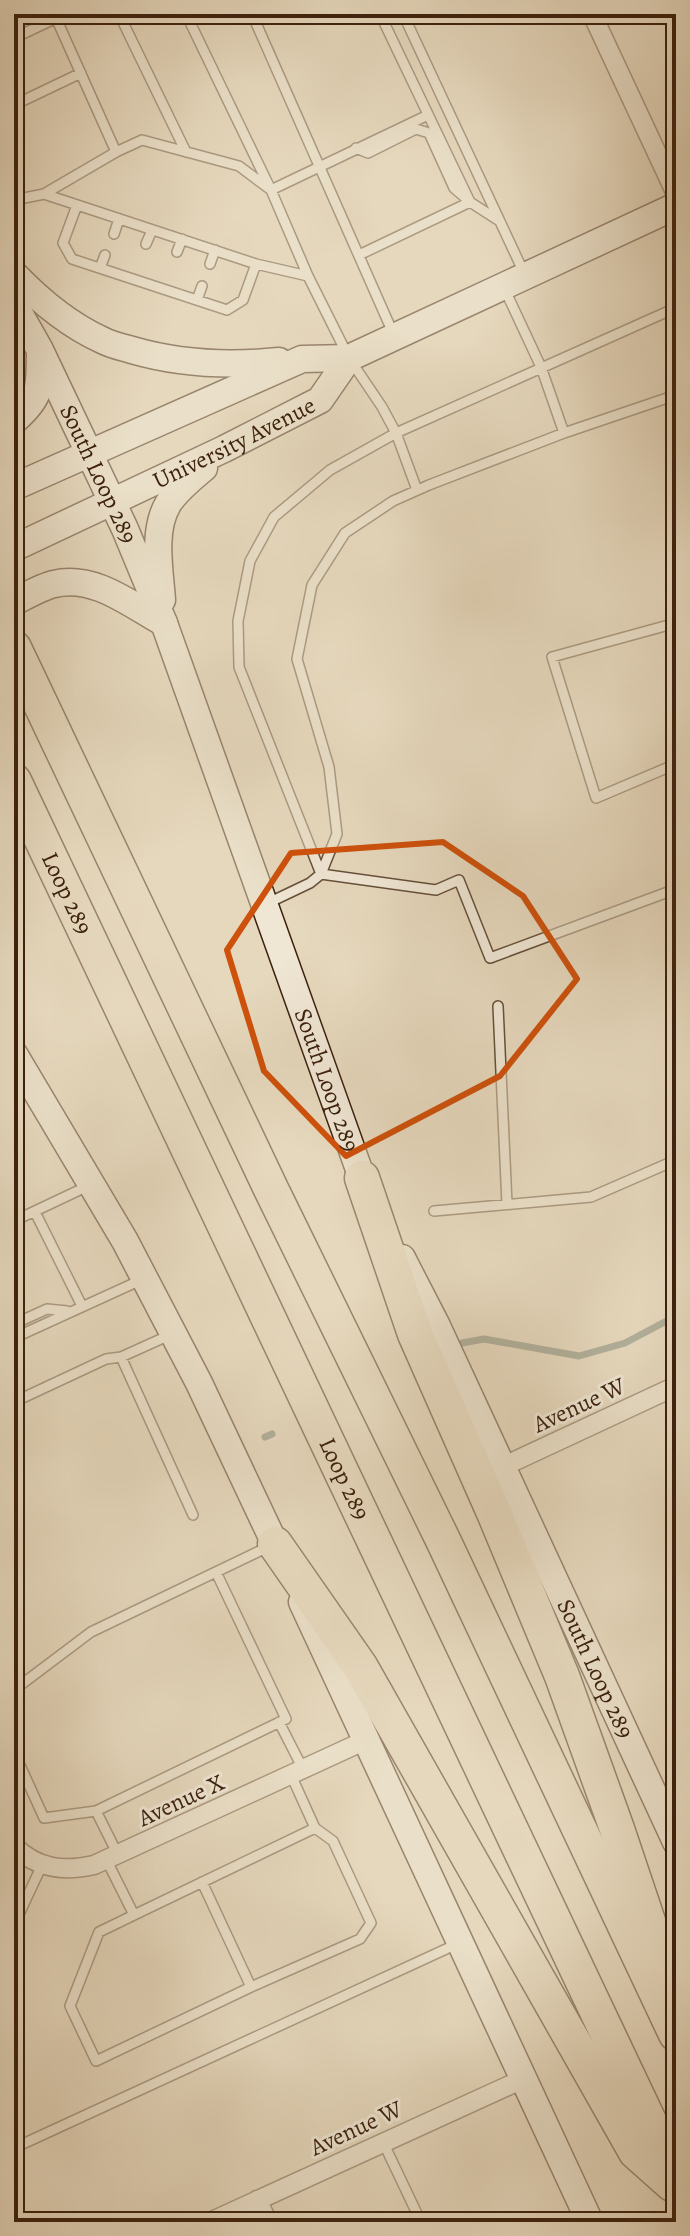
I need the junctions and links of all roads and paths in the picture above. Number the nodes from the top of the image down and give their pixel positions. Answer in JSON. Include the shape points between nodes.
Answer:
{"nodes":[{"id":1,"x":119,"y":14,"type":"edge"},
{"id":2,"x":186,"y":14,"type":"edge"},
{"id":3,"x":252,"y":14,"type":"edge"},
{"id":4,"x":380,"y":14,"type":"edge"},
{"id":5,"x":403,"y":14,"type":"edge"},
{"id":6,"x":592,"y":14,"type":"edge"},
{"id":7,"x":61,"y":16,"type":"edge"},
{"id":8,"x":14,"y":38,"type":"edge"},
{"id":9,"x":81,"y":73,"type":"junction"},
{"id":10,"x":14,"y":105,"type":"edge"},
{"id":11,"x":428,"y":115,"type":"junction"},
{"id":12,"x":356,"y":148,"type":"junction"},
{"id":13,"x":116,"y":152,"type":"junction"},
{"id":14,"x":186,"y":152,"type":"junction"},
{"id":15,"x":319,"y":166,"type":"junction"},
{"id":16,"x":271,"y":190,"type":"junction"},
{"id":17,"x":44,"y":194,"type":"junction"},
{"id":18,"x":676,"y":194,"type":"edge"},
{"id":19,"x":14,"y":200,"type":"edge"},
{"id":20,"x":470,"y":202,"type":"junction"},
{"id":21,"x":77,"y":205,"type":"junction"},
{"id":22,"x":676,"y":206,"type":"edge"},
{"id":23,"x":119,"y":219,"type":"junction"},
{"id":24,"x":500,"y":221,"type":"junction"},
{"id":25,"x":152,"y":230,"type":"junction"},
{"id":26,"x":114,"y":234,"type":"dead end"},
{"id":27,"x":182,"y":239,"type":"junction"},
{"id":28,"x":146,"y":244,"type":"dead end"},
{"id":29,"x":215,"y":250,"type":"junction"},
{"id":30,"x":177,"y":252,"type":"dead end"},
{"id":31,"x":105,"y":255,"type":"dead end"},
{"id":32,"x":359,"y":255,"type":"junction"},
{"id":33,"x":210,"y":264,"type":"dead end"},
{"id":34,"x":256,"y":264,"type":"junction"},
{"id":35,"x":138,"y":266,"type":"dead end"},
{"id":36,"x":100,"y":268,"type":"junction"},
{"id":37,"x":14,"y":274,"type":"edge"},
{"id":38,"x":168,"y":276,"type":"dead end"},
{"id":39,"x":308,"y":276,"type":"junction"},
{"id":40,"x":134,"y":279,"type":"junction"},
{"id":41,"x":514,"y":281,"type":"junction"},
{"id":42,"x":202,"y":286,"type":"dead end"},
{"id":43,"x":164,"y":289,"type":"junction"},
{"id":44,"x":197,"y":300,"type":"junction"},
{"id":45,"x":14,"y":304,"type":"edge"},
{"id":46,"x":676,"y":316,"type":"edge"},
{"id":47,"x":395,"y":337,"type":"junction"},
{"id":48,"x":40,"y":350,"type":"junction"},
{"id":49,"x":349,"y":358,"type":"junction"},
{"id":50,"x":302,"y":359,"type":"junction"},
{"id":51,"x":541,"y":367,"type":"junction"},
{"id":52,"x":676,"y":395,"type":"edge"},
{"id":53,"x":14,"y":421,"type":"edge"},
{"id":54,"x":396,"y":433,"type":"junction"},
{"id":55,"x":564,"y":433,"type":"junction"},
{"id":56,"x":224,"y":449,"type":"junction"},
{"id":57,"x":89,"y":453,"type":"junction"},
{"id":58,"x":14,"y":487,"type":"edge"},
{"id":59,"x":417,"y":490,"type":"junction"},
{"id":60,"x":113,"y":503,"type":"junction"},
{"id":61,"x":14,"y":548,"type":"edge"},
{"id":62,"x":14,"y":602,"type":"edge"},
{"id":63,"x":164,"y":623,"type":"junction"},
{"id":64,"x":676,"y":623,"type":"edge"},
{"id":65,"x":15,"y":651,"type":"edge"},
{"id":66,"x":676,"y":764,"type":"edge"},
{"id":67,"x":14,"y":781,"type":"edge"},
{"id":68,"x":321,"y":874,"type":"junction"},
{"id":69,"x":676,"y":889,"type":"edge"},
{"id":70,"x":265,"y":905,"type":"junction"},
{"id":71,"x":498,"y":1006,"type":"dead end"},
{"id":72,"x":17,"y":1066,"type":"edge"},
{"id":73,"x":676,"y":1160,"type":"edge"},
{"id":74,"x":362,"y":1178,"type":"junction"},
{"id":75,"x":91,"y":1185,"type":"junction"},
{"id":76,"x":507,"y":1204,"type":"junction"},
{"id":77,"x":434,"y":1211,"type":"dead end"},
{"id":78,"x":35,"y":1212,"type":"junction"},
{"id":79,"x":14,"y":1221,"type":"edge"},
{"id":80,"x":144,"y":1279,"type":"junction"},
{"id":81,"x":82,"y":1306,"type":"junction"},
{"id":82,"x":70,"y":1311,"type":"junction"},
{"id":83,"x":14,"y":1324,"type":"edge"},
{"id":84,"x":173,"y":1333,"type":"junction"},
{"id":85,"x":14,"y":1338,"type":"edge"},
{"id":86,"x":121,"y":1357,"type":"junction"},
{"id":87,"x":676,"y":1386,"type":"edge"},
{"id":88,"x":14,"y":1402,"type":"edge"},
{"id":89,"x":502,"y":1467,"type":"junction"},
{"id":90,"x":193,"y":1515,"type":"dead end"},
{"id":91,"x":275,"y":1544,"type":"junction"},
{"id":92,"x":216,"y":1572,"type":"junction"},
{"id":93,"x":14,"y":1690,"type":"edge"},
{"id":94,"x":279,"y":1722,"type":"junction"},
{"id":95,"x":366,"y":1740,"type":"junction"},
{"id":96,"x":14,"y":1752,"type":"edge"},
{"id":97,"x":297,"y":1772,"type":"junction"},
{"id":98,"x":96,"y":1811,"type":"junction"},
{"id":99,"x":315,"y":1828,"type":"junction"},
{"id":100,"x":676,"y":1842,"type":"edge"},
{"id":101,"x":14,"y":1846,"type":"edge"},
{"id":102,"x":113,"y":1858,"type":"junction"},
{"id":103,"x":42,"y":1865,"type":"junction"},
{"id":104,"x":202,"y":1882,"type":"junction"},
{"id":105,"x":134,"y":1915,"type":"junction"},
{"id":106,"x":14,"y":1925,"type":"edge"},
{"id":107,"x":460,"y":1942,"type":"junction"},
{"id":108,"x":251,"y":1987,"type":"junction"},
{"id":109,"x":676,"y":2004,"type":"edge"},
{"id":110,"x":676,"y":2034,"type":"edge"},
{"id":111,"x":523,"y":2079,"type":"junction"},
{"id":112,"x":383,"y":2142,"type":"junction"},
{"id":113,"x":14,"y":2148,"type":"edge"},
{"id":114,"x":676,"y":2178,"type":"edge"},
{"id":115,"x":676,"y":2187,"type":"edge"},
{"id":116,"x":257,"y":2200,"type":"junction"},
{"id":117,"x":210,"y":2222,"type":"edge"},
{"id":118,"x":268,"y":2222,"type":"edge"},
{"id":119,"x":421,"y":2222,"type":"edge"},
{"id":120,"x":590,"y":2222,"type":"edge"}],
"edges":[{"from":1,"to":14,"type":"lane"},
{"from":2,"to":16,"type":"lane"},
{"from":3,"to":15,"type":"lane"},
{"from":4,"to":11,"type":"lane"},
{"from":5,"to":24,"type":"lane"},
{"from":6,"to":18,"type":"street"},
{"from":7,"to":8,"type":"lane"},
{"from":7,"to":9,"type":"lane"},
{"from":9,"to":10,"type":"lane"},
{"from":9,"to":13,"type":"lane"},
{"from":11,"to":12,"type":"lane"},
{"from":11,"to":20,"type":"lane"},
{"from":12,"to":15,"type":"lane"},
{"from":12,"to":20,"type":"lane","via":[[368,153],[416,129],[429,133],[454,188]]},
{"from":13,"to":14,"type":"lane","via":[[142,140]]},
{"from":13,"to":17,"type":"lane"},
{"from":14,"to":16,"type":"lane","via":[[239,166]]},
{"from":15,"to":16,"type":"lane"},
{"from":15,"to":32,"type":"lane"},
{"from":16,"to":39,"type":"lane"},
{"from":17,"to":19,"type":"lane"},
{"from":17,"to":21,"type":"lane"},
{"from":20,"to":24,"type":"lane"},
{"from":20,"to":32,"type":"lane"},
{"from":21,"to":23,"type":"lane"},
{"from":21,"to":36,"type":"lane","via":[[63,243],[72,259]]},
{"from":22,"to":41,"type":"main road","name":"University Avenue"},
{"from":23,"to":25,"type":"lane"},
{"from":23,"to":26,"type":"lane"},
{"from":24,"to":41,"type":"lane"},
{"from":25,"to":27,"type":"lane"},
{"from":25,"to":28,"type":"lane"},
{"from":27,"to":29,"type":"lane"},
{"from":27,"to":30,"type":"lane"},
{"from":29,"to":33,"type":"lane"},
{"from":29,"to":34,"type":"lane"},
{"from":31,"to":36,"type":"lane"},
{"from":32,"to":47,"type":"lane"},
{"from":34,"to":39,"type":"lane"},
{"from":34,"to":44,"type":"lane","via":[[243,300],[227,310]]},
{"from":35,"to":40,"type":"lane"},
{"from":36,"to":40,"type":"lane"},
{"from":37,"to":50,"type":"main road","via":[[65,319],[104,342],[200,363]]},
{"from":38,"to":43,"type":"lane"},
{"from":39,"to":49,"type":"lane"},
{"from":40,"to":43,"type":"lane"},
{"from":41,"to":47,"type":"main road","name":"University Avenue"},
{"from":41,"to":51,"type":"lane"},
{"from":42,"to":44,"type":"lane"},
{"from":43,"to":44,"type":"lane"},
{"from":45,"to":48,"type":"main road","name":"South Loop 289"},
{"from":46,"to":51,"type":"lane","via":[[671,310]]},
{"from":47,"to":49,"type":"main road","name":"University Avenue"},
{"from":48,"to":53,"type":"main road","via":[[39,389]]},
{"from":48,"to":57,"type":"main road","name":"South Loop 289"},
{"from":49,"to":50,"type":"main road","name":"University Avenue"},
{"from":49,"to":54,"type":"lane"},
{"from":49,"to":56,"type":"main road","name":"University Avenue","via":[[320,400]]},
{"from":50,"to":57,"type":"main road","name":"University Avenue"},
{"from":51,"to":54,"type":"lane"},
{"from":51,"to":55,"type":"lane"},
{"from":52,"to":55,"type":"lane"},
{"from":54,"to":59,"type":"lane"},
{"from":54,"to":68,"type":"lane","via":[[330,470],[274,517],[250,561],[238,621],[239,667]]},
{"from":55,"to":59,"type":"lane"},
{"from":56,"to":60,"type":"main road","name":"University Avenue"},
{"from":56,"to":63,"type":"main road","via":[[168,503],[160,522]]},
{"from":57,"to":58,"type":"main road","name":"University Avenue"},
{"from":57,"to":60,"type":"main road","name":"South Loop 289"},
{"from":59,"to":68,"type":"lane","via":[[345,533],[312,585],[297,659],[329,767],[337,834]]},
{"from":60,"to":61,"type":"main road","name":"University Avenue"},
{"from":60,"to":63,"type":"main road","name":"South Loop 289"},
{"from":62,"to":63,"type":"main road","via":[[54,583],[89,584]]},
{"from":63,"to":70,"type":"main road","name":"South Loop 289"},
{"from":64,"to":66,"type":"lane","via":[[552,657],[596,798]]},
{"from":65,"to":110,"type":"highway"},
{"from":67,"to":114,"type":"highway","name":"Loop 289"},
{"from":68,"to":69,"type":"lane","via":[[436,890],[459,880],[490,958]]},
{"from":68,"to":70,"type":"lane"},
{"from":70,"to":74,"type":"main road","name":"South Loop 289"},
{"from":71,"to":76,"type":"lane"},
{"from":72,"to":75,"type":"main road"},
{"from":73,"to":76,"type":"lane","via":[[591,1197]]},
{"from":74,"to":89,"type":"main road","name":"South Loop 289"},
{"from":74,"to":109,"type":"highway","via":[[415,1334],[562,1676]]},
{"from":75,"to":78,"type":"lane"},
{"from":75,"to":80,"type":"main road"},
{"from":76,"to":77,"type":"lane"},
{"from":78,"to":79,"type":"lane"},
{"from":78,"to":81,"type":"lane"},
{"from":80,"to":81,"type":"lane"},
{"from":80,"to":84,"type":"main road"},
{"from":81,"to":82,"type":"lane"},
{"from":82,"to":83,"type":"lane","via":[[47,1309]]},
{"from":82,"to":85,"type":"lane"},
{"from":84,"to":86,"type":"lane"},
{"from":84,"to":91,"type":"main road"},
{"from":86,"to":88,"type":"lane"},
{"from":86,"to":90,"type":"lane"},
{"from":87,"to":89,"type":"street","name":"Avenue W"},
{"from":89,"to":100,"type":"main road","name":"South Loop 289"},
{"from":91,"to":92,"type":"lane"},
{"from":91,"to":95,"type":"main road"},
{"from":91,"to":115,"type":"highway","via":[[360,1666],[636,2152]]},
{"from":92,"to":93,"type":"lane","via":[[91,1632]]},
{"from":92,"to":94,"type":"lane","via":[[286,1719]]},
{"from":94,"to":97,"type":"lane"},
{"from":94,"to":98,"type":"lane"},
{"from":95,"to":97,"type":"street","name":"Avenue X"},
{"from":95,"to":107,"type":"main road"},
{"from":96,"to":98,"type":"lane","via":[[44,1818]]},
{"from":97,"to":99,"type":"lane"},
{"from":97,"to":102,"type":"street","name":"Avenue X"},
{"from":98,"to":102,"type":"lane"},
{"from":99,"to":104,"type":"lane"},
{"from":99,"to":108,"type":"lane","via":[[333,1841],[371,1923],[360,1939]]},
{"from":101,"to":103,"type":"street"},
{"from":102,"to":103,"type":"street","name":"Avenue X","via":[[68,1870]]},
{"from":102,"to":105,"type":"lane"},
{"from":103,"to":106,"type":"lane"},
{"from":104,"to":105,"type":"lane"},
{"from":104,"to":108,"type":"lane"},
{"from":105,"to":108,"type":"lane","via":[[99,1932],[70,2006],[96,2061]]},
{"from":107,"to":111,"type":"main road"},
{"from":107,"to":113,"type":"lane"},
{"from":111,"to":112,"type":"street","name":"Avenue W"},
{"from":111,"to":120,"type":"main road"},
{"from":112,"to":116,"type":"street","name":"Avenue W"},
{"from":112,"to":119,"type":"lane"},
{"from":116,"to":117,"type":"street","name":"Avenue W"},
{"from":116,"to":118,"type":"street"}]}
